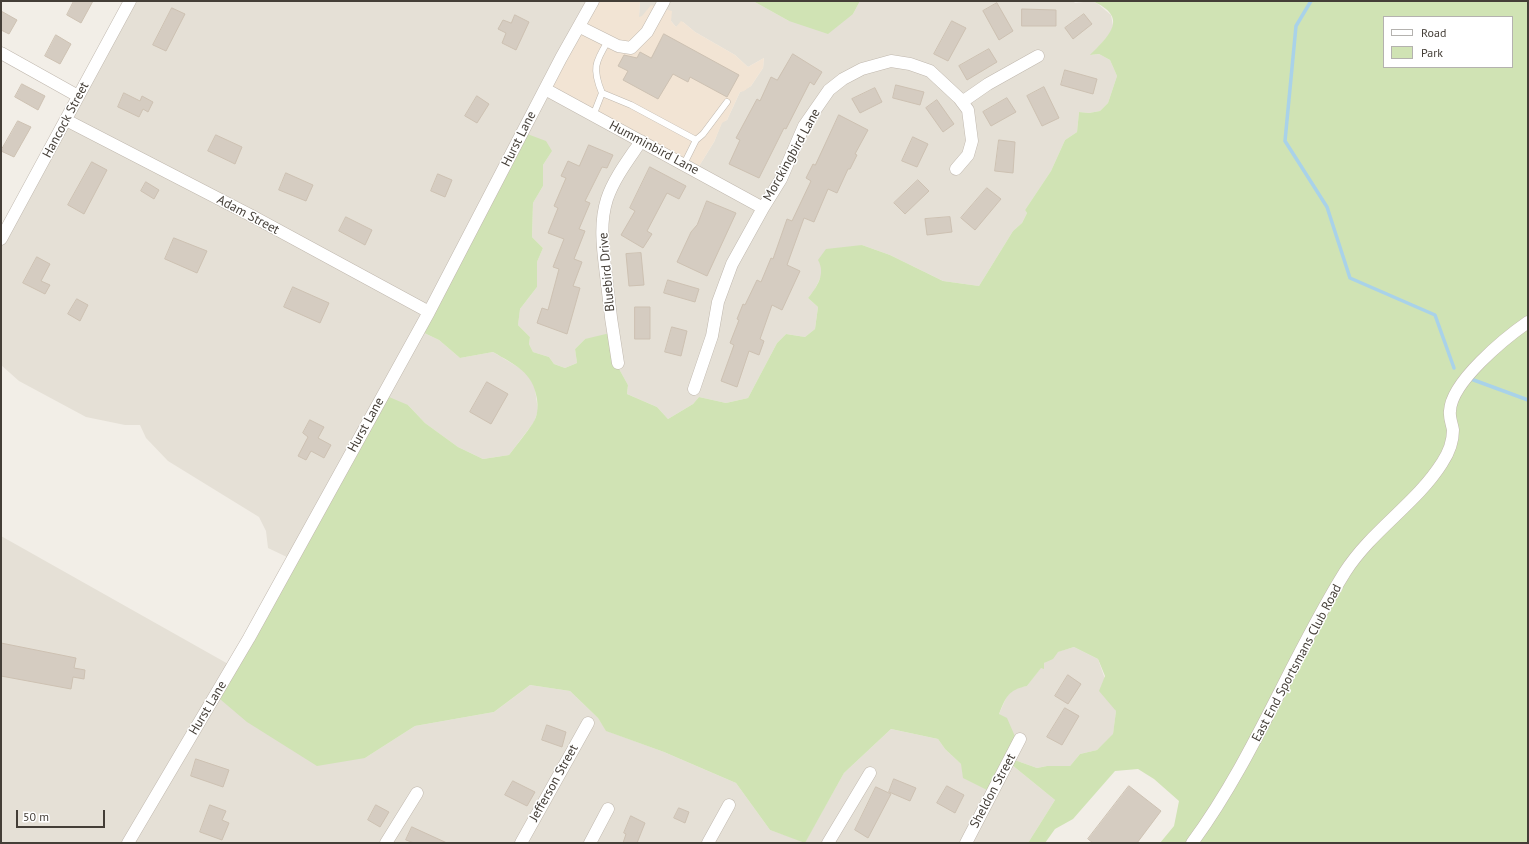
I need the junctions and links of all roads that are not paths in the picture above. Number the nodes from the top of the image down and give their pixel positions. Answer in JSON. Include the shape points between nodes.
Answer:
{"nodes":[{"id":1,"x":130,"y":1,"type":"edge"},
{"id":2,"x":593,"y":1,"type":"edge"},
{"id":3,"x":664,"y":1,"type":"edge"},
{"id":4,"x":580,"y":27,"type":"junction"},
{"id":5,"x":608,"y":41,"type":"junction"},
{"id":6,"x":1,"y":53,"type":"edge"},
{"id":7,"x":1038,"y":56,"type":"dead end"},
{"id":8,"x":545,"y":89,"type":"junction"},
{"id":9,"x":602,"y":93,"type":"junction"},
{"id":10,"x":78,"y":96,"type":"junction"},
{"id":11,"x":727,"y":102,"type":"dead end"},
{"id":12,"x":962,"y":102,"type":"junction"},
{"id":13,"x":593,"y":116,"type":"junction"},
{"id":14,"x":66,"y":120,"type":"junction"},
{"id":15,"x":696,"y":140,"type":"junction"},
{"id":16,"x":641,"y":141,"type":"junction"},
{"id":17,"x":684,"y":164,"type":"junction"},
{"id":18,"x":956,"y":169,"type":"dead end"},
{"id":19,"x":763,"y":208,"type":"junction"},
{"id":20,"x":1,"y":239,"type":"edge"},
{"id":21,"x":429,"y":312,"type":"junction"},
{"id":22,"x":1528,"y":322,"type":"edge"},
{"id":23,"x":618,"y":363,"type":"dead end"},
{"id":24,"x":694,"y":389,"type":"dead end"},
{"id":25,"x":588,"y":724,"type":"dead end"},
{"id":26,"x":1020,"y":739,"type":"dead end"},
{"id":27,"x":870,"y":773,"type":"dead end"},
{"id":28,"x":417,"y":793,"type":"dead end"},
{"id":29,"x":728,"y":805,"type":"dead end"},
{"id":30,"x":608,"y":809,"type":"dead end"},
{"id":31,"x":128,"y":843,"type":"edge"},
{"id":32,"x":386,"y":843,"type":"edge"},
{"id":33,"x":521,"y":843,"type":"edge"},
{"id":34,"x":590,"y":843,"type":"edge"},
{"id":35,"x":708,"y":843,"type":"edge"},
{"id":36,"x":828,"y":843,"type":"edge"},
{"id":37,"x":966,"y":843,"type":"edge"},
{"id":38,"x":1192,"y":843,"type":"edge"}],
"edges":[{"from":1,"to":10,"type":"street","name":"Hancock Street"},
{"from":2,"to":4,"type":"street","name":"Hurst Lane"},
{"from":3,"to":5,"type":"street","via":[[647,32],[632,48]]},
{"from":4,"to":5,"type":"street"},
{"from":4,"to":8,"type":"street","name":"Hurst Lane"},
{"from":5,"to":9,"type":"lane","via":[[596,65],[595,76]]},
{"from":6,"to":10,"type":"street"},
{"from":7,"to":12,"type":"street"},
{"from":8,"to":13,"type":"street","name":"Humminbird Lane"},
{"from":8,"to":21,"type":"street","name":"Hurst Lane"},
{"from":9,"to":13,"type":"lane"},
{"from":9,"to":15,"type":"lane","via":[[631,104]]},
{"from":10,"to":14,"type":"street","name":"Hancock Street"},
{"from":11,"to":15,"type":"lane"},
{"from":12,"to":18,"type":"street","name":"Morckingbird Lane","via":[[968,110],[972,141],[968,155]]},
{"from":12,"to":19,"type":"street","name":"Morckingbird Lane","via":[[930,71],[910,64],[892,61],[862,69],[829,90],[804,126],[780,179]]},
{"from":13,"to":16,"type":"street","name":"Humminbird Lane"},
{"from":14,"to":20,"type":"street","name":"Hancock Street"},
{"from":14,"to":21,"type":"street","name":"Adam Street","via":[[252,216]]},
{"from":15,"to":17,"type":"lane"},
{"from":16,"to":17,"type":"street","name":"Humminbird Lane"},
{"from":16,"to":23,"type":"street","name":"Bluebird Drive","via":[[622,169],[607,199],[602,221],[603,251]]},
{"from":17,"to":19,"type":"street","name":"Humminbird Lane"},
{"from":19,"to":24,"type":"street","name":"Morckingbird Lane","via":[[732,264],[718,302],[712,336]]},
{"from":21,"to":31,"type":"street","name":"Hurst Lane","via":[[249,638]]},
{"from":22,"to":38,"type":"street","name":"East End Sportsmans Club Road","via":[[1476,366],[1455,394],[1450,411],[1452,439],[1442,462],[1426,486],[1357,553],[1320,612],[1253,746]]},
{"from":25,"to":33,"type":"street","name":"Jefferson Street"},
{"from":26,"to":37,"type":"street","name":"Sheldon Street"},
{"from":27,"to":36,"type":"street"},
{"from":28,"to":32,"type":"street"},
{"from":29,"to":35,"type":"street"},
{"from":30,"to":34,"type":"street"}]}
